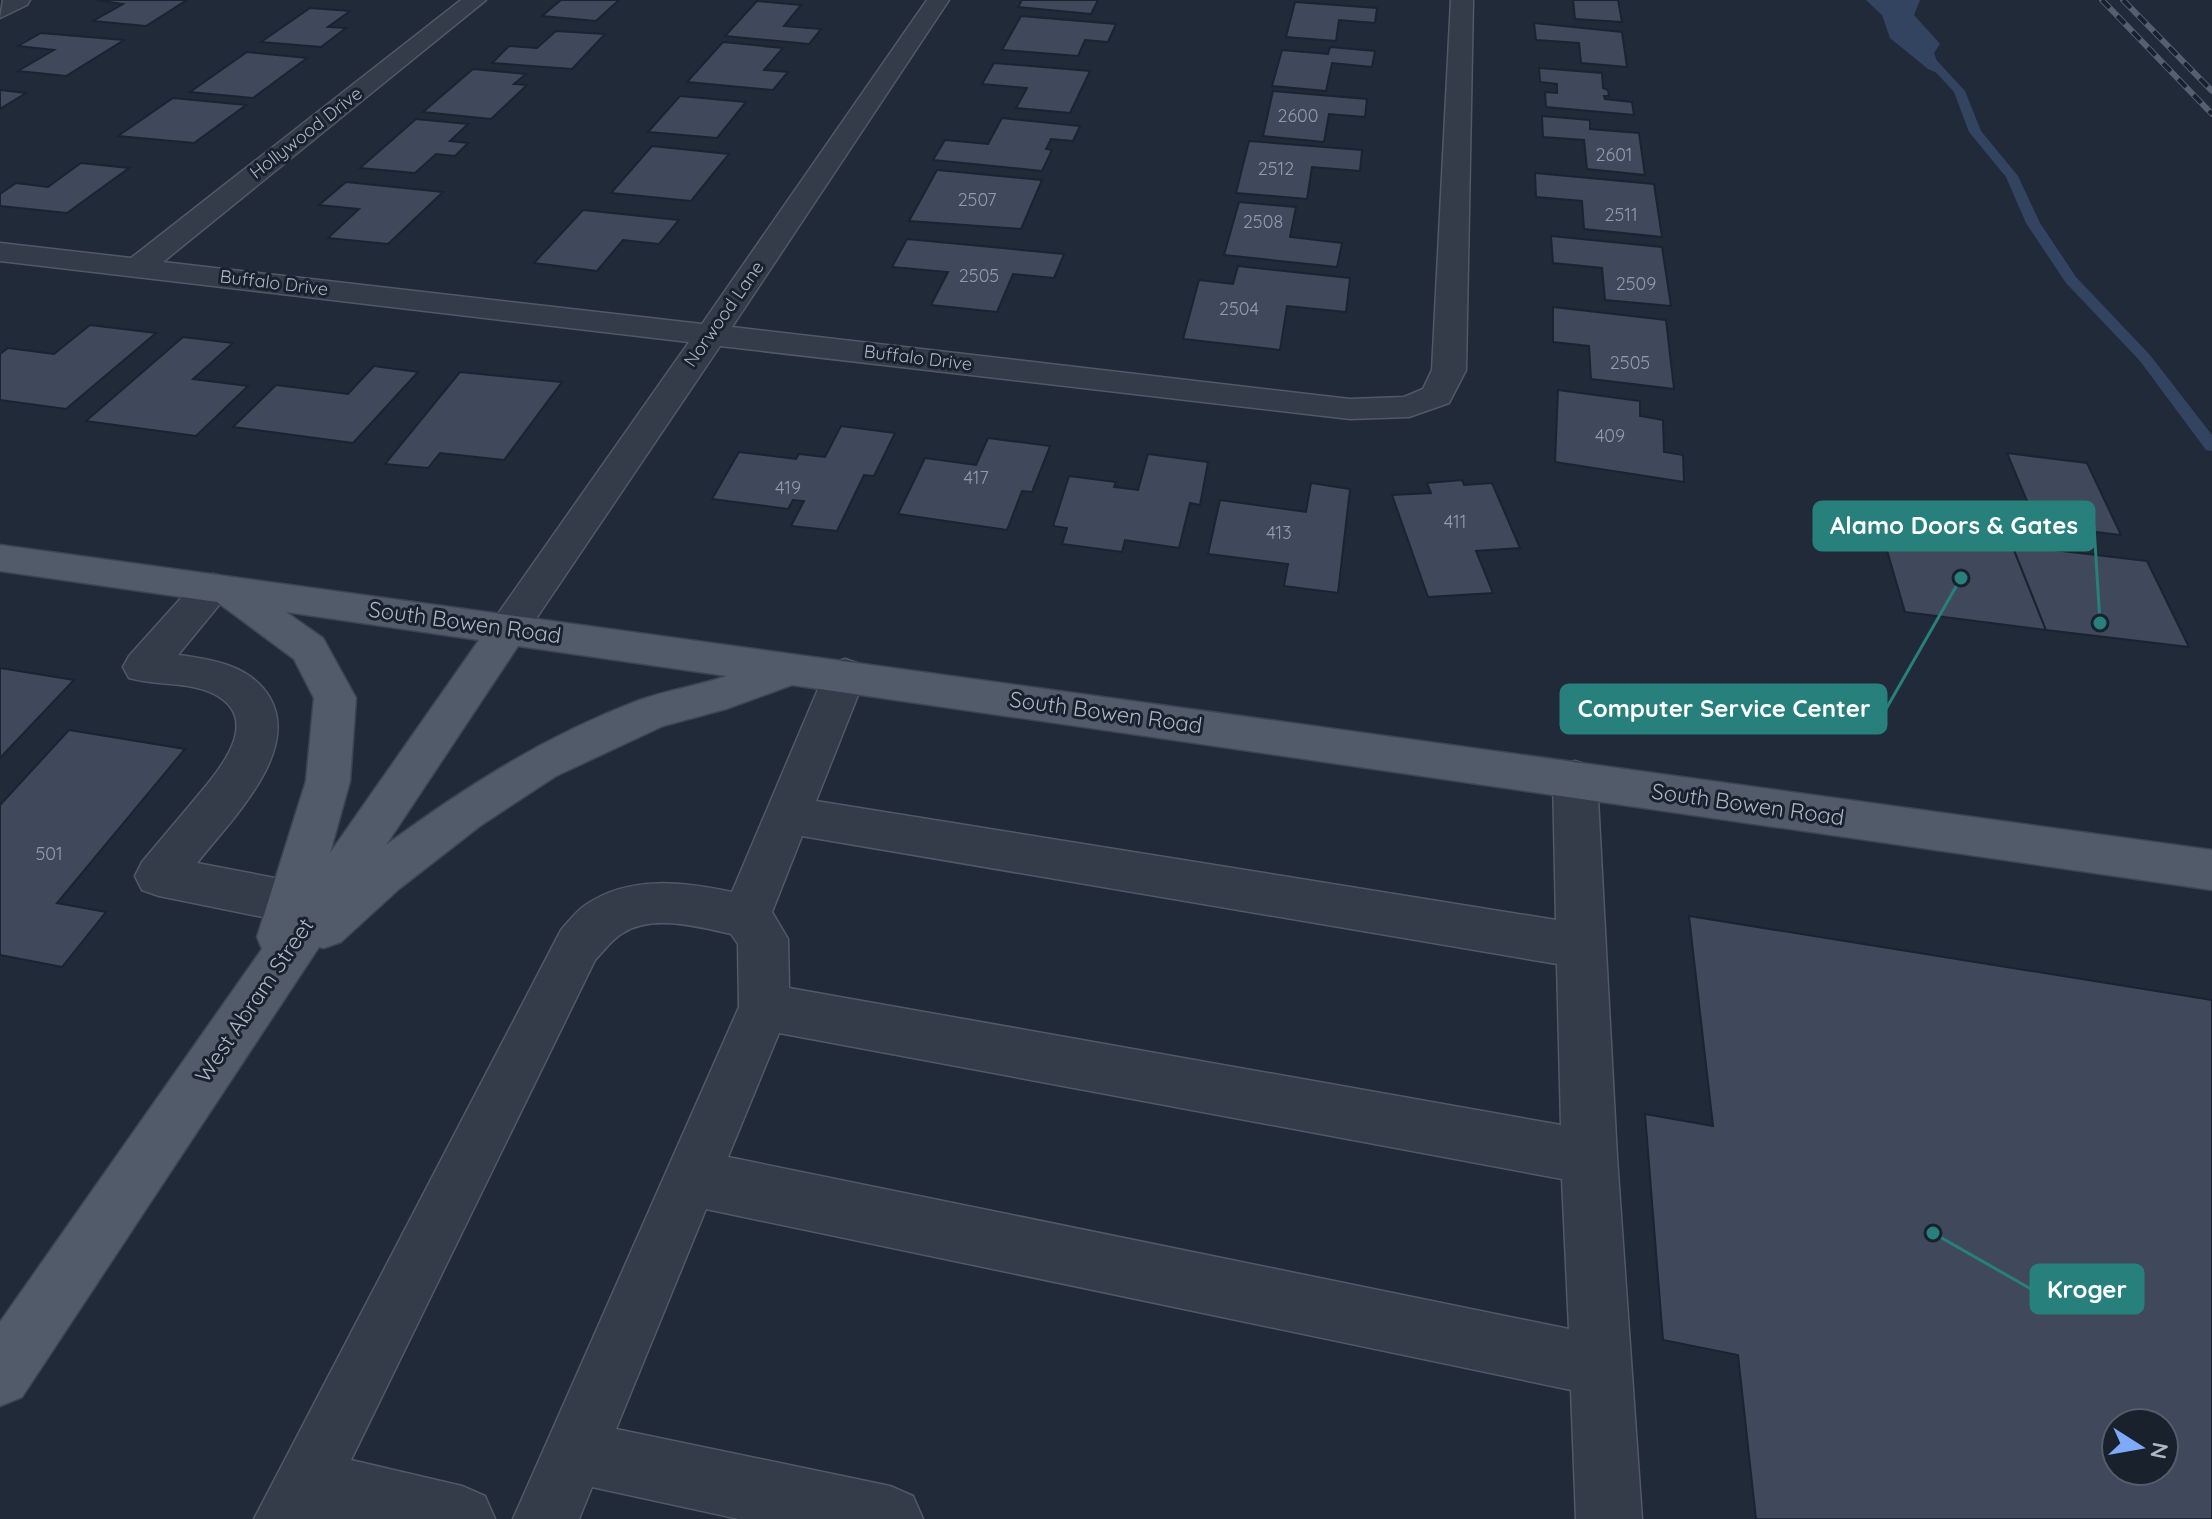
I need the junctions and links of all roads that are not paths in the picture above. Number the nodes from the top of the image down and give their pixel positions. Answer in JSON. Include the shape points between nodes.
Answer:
{"nodes":[{"id":1,"x":19,"y":0,"type":"edge"},
{"id":2,"x":475,"y":0,"type":"edge"},
{"id":3,"x":938,"y":0,"type":"edge"},
{"id":4,"x":1462,"y":0,"type":"edge"},
{"id":5,"x":0,"y":11,"type":"edge"},
{"id":6,"x":0,"y":252,"type":"edge"},
{"id":7,"x":138,"y":267,"type":"junction"},
{"id":8,"x":710,"y":334,"type":"junction"},
{"id":9,"x":3,"y":561,"type":"edge"},
{"id":10,"x":220,"y":589,"type":"junction"},
{"id":11,"x":509,"y":628,"type":"junction"},
{"id":12,"x":794,"y":668,"type":"junction"},
{"id":13,"x":845,"y":675,"type":"junction"},
{"id":14,"x":1575,"y":779,"type":"junction"},
{"id":15,"x":787,"y":815,"type":"junction"},
{"id":16,"x":2212,"y":870,"type":"edge"},
{"id":17,"x":304,"y":905,"type":"junction"},
{"id":18,"x":746,"y":916,"type":"junction"},
{"id":19,"x":1581,"y":946,"type":"junction"},
{"id":20,"x":269,"y":977,"type":"junction"},
{"id":21,"x":764,"y":1007,"type":"junction"},
{"id":22,"x":1589,"y":1157,"type":"junction"},
{"id":23,"x":692,"y":1178,"type":"junction"},
{"id":24,"x":1600,"y":1366,"type":"junction"},
{"id":25,"x":0,"y":1375,"type":"edge"},
{"id":26,"x":575,"y":1452,"type":"junction"},
{"id":27,"x":297,"y":1500,"type":"edge"},
{"id":28,"x":462,"y":1519,"type":"edge"},
{"id":29,"x":546,"y":1519,"type":"edge"},
{"id":30,"x":890,"y":1519,"type":"edge"},
{"id":31,"x":1609,"y":1519,"type":"edge"}],
"edges":[{"from":1,"to":5,"type":"street"},
{"from":2,"to":7,"type":"street","name":"Hollywood Drive"},
{"from":3,"to":8,"type":"street","name":"Norwood Lane"},
{"from":4,"to":8,"type":"street","name":"Buffalo Drive","via":[[1449,370],[1437,396],[1409,407],[1350,409]]},
{"from":6,"to":7,"type":"street","name":"Buffalo Drive"},
{"from":7,"to":8,"type":"street","name":"Buffalo Drive"},
{"from":8,"to":11,"type":"street","name":"Norwood Lane"},
{"from":9,"to":10,"type":"main road","name":"South Bowen Road"},
{"from":10,"to":11,"type":"main road","name":"South Bowen Road"},
{"from":10,"to":17,"type":"main road","via":[[309,649],[335,698],[328,781]]},
{"from":10,"to":17,"type":"street","via":[[144,667],[210,677],[238,688],[255,708],[259,734],[249,764],[159,876]]},
{"from":11,"to":12,"type":"main road","name":"South Bowen Road"},
{"from":11,"to":17,"type":"main road","name":"West Abram Street"},
{"from":12,"to":13,"type":"main road","name":"South Bowen Road"},
{"from":12,"to":20,"type":"main road","via":[[652,713],[540,764],[382,875]]},
{"from":13,"to":14,"type":"main road","name":"South Bowen Road"},
{"from":13,"to":15,"type":"street"},
{"from":14,"to":16,"type":"main road","name":"South Bowen Road"},
{"from":14,"to":19,"type":"street"},
{"from":15,"to":18,"type":"street"},
{"from":15,"to":19,"type":"street"},
{"from":17,"to":20,"type":"main road","name":"West Abram Street"},
{"from":18,"to":21,"type":"street","via":[[763,939]]},
{"from":18,"to":27,"type":"street","via":[[692,905],[642,906],[606,918],[578,945]]},
{"from":19,"to":22,"type":"street"},
{"from":20,"to":25,"type":"main road","name":"West Abram Street"},
{"from":21,"to":22,"type":"street"},
{"from":21,"to":23,"type":"street"},
{"from":22,"to":24,"type":"street"},
{"from":23,"to":24,"type":"street"},
{"from":23,"to":26,"type":"street"},
{"from":24,"to":31,"type":"street"},
{"from":26,"to":29,"type":"street"},
{"from":26,"to":30,"type":"street"},
{"from":27,"to":28,"type":"street"}]}
